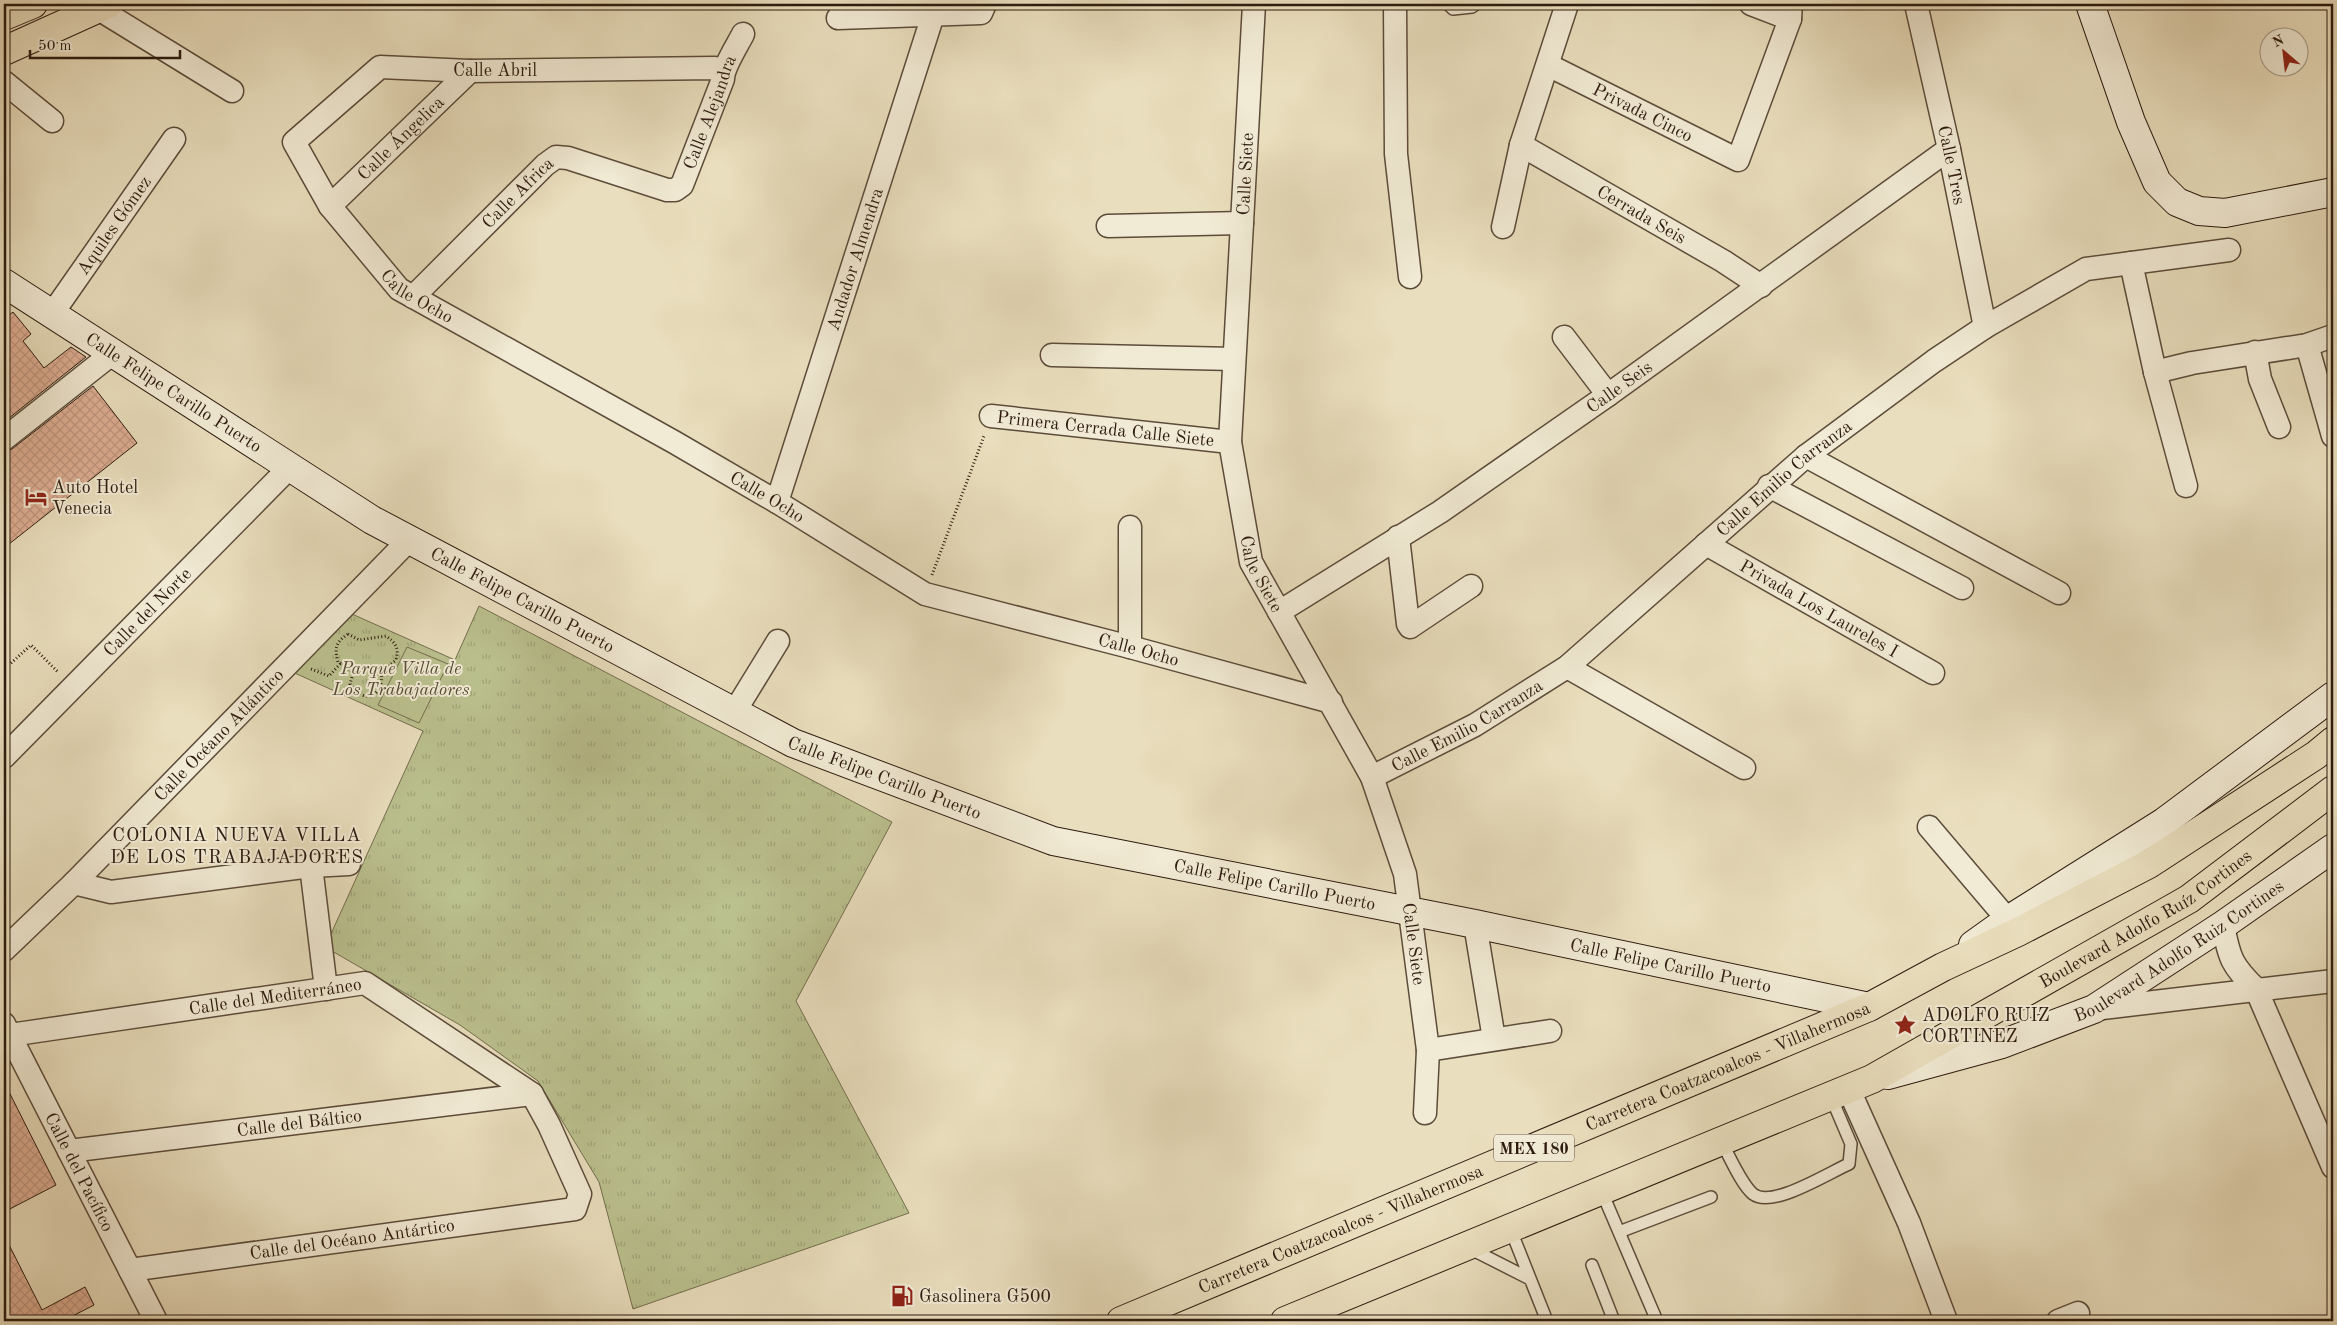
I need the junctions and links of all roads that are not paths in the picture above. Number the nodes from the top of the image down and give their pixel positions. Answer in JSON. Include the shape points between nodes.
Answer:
{"nodes":[{"id":1,"x":33,"y":4,"type":"edge"},
{"id":2,"x":985,"y":4,"type":"edge"},
{"id":3,"x":1254,"y":4,"type":"edge"},
{"id":4,"x":1395,"y":4,"type":"edge"},
{"id":5,"x":1448,"y":4,"type":"edge"},
{"id":6,"x":1476,"y":4,"type":"edge"},
{"id":7,"x":1567,"y":4,"type":"edge"},
{"id":8,"x":1751,"y":4,"type":"edge"},
{"id":9,"x":1916,"y":4,"type":"edge"},
{"id":10,"x":2090,"y":4,"type":"edge"},
{"id":11,"x":103,"y":6,"type":"edge"},
{"id":12,"x":1791,"y":12,"type":"edge"},
{"id":13,"x":933,"y":15,"type":"junction"},
{"id":14,"x":4,"y":16,"type":"edge"},
{"id":15,"x":838,"y":18,"type":"dead end"},
{"id":16,"x":742,"y":34,"type":"dead end"},
{"id":17,"x":4,"y":51,"type":"edge"},
{"id":18,"x":1548,"y":65,"type":"junction"},
{"id":19,"x":470,"y":71,"type":"junction"},
{"id":20,"x":723,"y":71,"type":"junction"},
{"id":21,"x":4,"y":82,"type":"edge"},
{"id":22,"x":232,"y":91,"type":"dead end"},
{"id":23,"x":52,"y":121,"type":"dead end"},
{"id":24,"x":174,"y":139,"type":"dead end"},
{"id":25,"x":294,"y":142,"type":"joint"},
{"id":26,"x":1521,"y":145,"type":"junction"},
{"id":27,"x":1949,"y":149,"type":"junction"},
{"id":28,"x":675,"y":190,"type":"joint"},
{"id":29,"x":2332,"y":194,"type":"edge"},
{"id":30,"x":330,"y":206,"type":"junction"},
{"id":31,"x":1242,"y":223,"type":"junction"},
{"id":32,"x":1108,"y":226,"type":"dead end"},
{"id":33,"x":1503,"y":227,"type":"dead end"},
{"id":34,"x":2229,"y":250,"type":"dead end"},
{"id":35,"x":2131,"y":263,"type":"junction"},
{"id":36,"x":1410,"y":277,"type":"dead end"},
{"id":37,"x":1761,"y":286,"type":"junction"},
{"id":38,"x":7,"y":288,"type":"edge"},
{"id":39,"x":413,"y":297,"type":"junction"},
{"id":40,"x":52,"y":314,"type":"junction"},
{"id":41,"x":1985,"y":327,"type":"junction"},
{"id":42,"x":2333,"y":336,"type":"edge"},
{"id":43,"x":1564,"y":337,"type":"dead end"},
{"id":44,"x":2306,"y":345,"type":"junction"},
{"id":45,"x":2255,"y":352,"type":"junction"},
{"id":46,"x":113,"y":353,"type":"junction"},
{"id":47,"x":1052,"y":355,"type":"dead end"},
{"id":48,"x":1234,"y":359,"type":"junction"},
{"id":49,"x":2154,"y":372,"type":"junction"},
{"id":50,"x":1608,"y":395,"type":"junction"},
{"id":51,"x":991,"y":416,"type":"road end"},
{"id":52,"x":2279,"y":427,"type":"dead end"},
{"id":53,"x":2333,"y":436,"type":"edge"},
{"id":54,"x":4,"y":440,"type":"edge"},
{"id":55,"x":1230,"y":442,"type":"junction"},
{"id":56,"x":1806,"y":456,"type":"junction"},
{"id":57,"x":290,"y":467,"type":"junction"},
{"id":58,"x":1770,"y":486,"type":"junction"},
{"id":59,"x":2186,"y":486,"type":"dead end"},
{"id":60,"x":777,"y":502,"type":"junction"},
{"id":61,"x":1130,"y":527,"type":"dead end"},
{"id":62,"x":1398,"y":538,"type":"junction"},
{"id":63,"x":409,"y":540,"type":"junction"},
{"id":64,"x":1706,"y":544,"type":"junction"},
{"id":65,"x":1471,"y":586,"type":"dead end"},
{"id":66,"x":1962,"y":588,"type":"dead end"},
{"id":67,"x":2059,"y":593,"type":"dead end"},
{"id":68,"x":1279,"y":612,"type":"junction"},
{"id":69,"x":778,"y":641,"type":"dead end"},
{"id":70,"x":1130,"y":647,"type":"junction"},
{"id":71,"x":1567,"y":667,"type":"junction"},
{"id":72,"x":1933,"y":673,"type":"dead end"},
{"id":73,"x":2333,"y":696,"type":"edge"},
{"id":74,"x":1331,"y":702,"type":"junction"},
{"id":75,"x":735,"y":711,"type":"junction"},
{"id":76,"x":2333,"y":741,"type":"edge"},
{"id":77,"x":4,"y":757,"type":"edge"},
{"id":78,"x":1744,"y":768,"type":"dead end"},
{"id":79,"x":1372,"y":777,"type":"junction"},
{"id":80,"x":2333,"y":790,"type":"edge"},
{"id":81,"x":1929,"y":827,"type":"dead end"},
{"id":82,"x":2333,"y":848,"type":"edge"},
{"id":83,"x":349,"y":864,"type":"dead end"},
{"id":84,"x":311,"y":866,"type":"junction"},
{"id":85,"x":74,"y":883,"type":"junction"},
{"id":86,"x":1409,"y":911,"type":"junction"},
{"id":87,"x":2008,"y":920,"type":"junction"},
{"id":88,"x":1475,"y":924,"type":"junction"},
{"id":89,"x":2223,"y":925,"type":"junction"},
{"id":90,"x":4,"y":950,"type":"edge"},
{"id":91,"x":1943,"y":967,"type":"junction"},
{"id":92,"x":2333,"y":982,"type":"edge"},
{"id":93,"x":326,"y":989,"type":"junction"},
{"id":94,"x":2256,"y":989,"type":"junction"},
{"id":95,"x":1869,"y":1007,"type":"junction"},
{"id":96,"x":2094,"y":1009,"type":"junction"},
{"id":97,"x":7,"y":1029,"type":"edge"},
{"id":98,"x":1550,"y":1032,"type":"dead end"},
{"id":99,"x":1494,"y":1038,"type":"junction"},
{"id":100,"x":1428,"y":1050,"type":"junction"},
{"id":101,"x":1851,"y":1089,"type":"junction"},
{"id":102,"x":532,"y":1094,"type":"junction"},
{"id":103,"x":1425,"y":1113,"type":"dead end"},
{"id":104,"x":1721,"y":1141,"type":"junction"},
{"id":105,"x":69,"y":1151,"type":"junction"},
{"id":106,"x":2333,"y":1167,"type":"edge"},
{"id":107,"x":1601,"y":1190,"type":"junction"},
{"id":108,"x":1711,"y":1197,"type":"dead end"},
{"id":109,"x":575,"y":1209,"type":"joint"},
{"id":110,"x":1510,"y":1228,"type":"junction"},
{"id":111,"x":1619,"y":1232,"type":"junction"},
{"id":112,"x":1466,"y":1247,"type":"junction"},
{"id":113,"x":1592,"y":1264,"type":"dead end"},
{"id":114,"x":130,"y":1270,"type":"junction"},
{"id":115,"x":1530,"y":1279,"type":"junction"},
{"id":116,"x":156,"y":1321,"type":"edge"},
{"id":117,"x":1121,"y":1321,"type":"edge"},
{"id":118,"x":1285,"y":1321,"type":"edge"},
{"id":119,"x":1547,"y":1321,"type":"edge"},
{"id":120,"x":1614,"y":1321,"type":"edge"},
{"id":121,"x":1657,"y":1321,"type":"edge"},
{"id":122,"x":1946,"y":1321,"type":"edge"}],
"edges":[{"from":1,"to":14,"type":"main road"},
{"from":2,"to":13,"type":"street","via":[[981,13]]},
{"from":3,"to":31,"type":"street","name":"Calle Siete"},
{"from":4,"to":36,"type":"street","via":[[1396,154]]},
{"from":5,"to":6,"type":"lane","via":[[1453,9]]},
{"from":7,"to":18,"type":"street"},
{"from":8,"to":12,"type":"street"},
{"from":9,"to":27,"type":"street","name":"Calle Tres"},
{"from":10,"to":29,"type":"street","via":[[2131,122],[2157,182],[2177,202],[2199,211],[2224,213]]},
{"from":11,"to":17,"type":"main road"},
{"from":11,"to":22,"type":"street"},
{"from":12,"to":18,"type":"street","name":"Privada Cinco","via":[[1738,160]]},
{"from":13,"to":15,"type":"street"},
{"from":13,"to":60,"type":"street","name":"Andador Almendra"},
{"from":16,"to":20,"type":"street","name":"Calle Alejandra","via":[[732,59]]},
{"from":18,"to":26,"type":"street"},
{"from":19,"to":20,"type":"street","name":"Calle Abril","via":[[715,68]]},
{"from":19,"to":25,"type":"street","name":"Calle Abril","via":[[380,67]]},
{"from":19,"to":30,"type":"street","name":"Calle Ángelica"},
{"from":20,"to":28,"type":"street","name":"Calle Alejandra","via":[[723,79],[682,185]]},
{"from":21,"to":23,"type":"street"},
{"from":24,"to":40,"type":"street","name":"Aquiles Gómez"},
{"from":25,"to":30,"type":"street","name":"Calle Ocho"},
{"from":26,"to":33,"type":"street"},
{"from":26,"to":37,"type":"street","name":"Cerrada Seis"},
{"from":27,"to":37,"type":"street","name":"Calle Seis"},
{"from":27,"to":41,"type":"street","name":"Calle Tres"},
{"from":28,"to":39,"type":"street","name":"Calle Africa","via":[[556,157]]},
{"from":30,"to":39,"type":"street","name":"Calle Ocho","via":[[399,289]]},
{"from":31,"to":32,"type":"street"},
{"from":31,"to":48,"type":"street","name":"Calle Siete"},
{"from":34,"to":35,"type":"street","name":"Calle Emilio Carranza"},
{"from":35,"to":41,"type":"street","name":"Calle Emilio Carranza","via":[[2086,269]]},
{"from":35,"to":49,"type":"street"},
{"from":37,"to":50,"type":"street","name":"Calle Seis"},
{"from":38,"to":40,"type":"street","name":"Calle Felipe Carillo Puerto"},
{"from":39,"to":60,"type":"street","name":"Calle Ocho"},
{"from":40,"to":46,"type":"street","name":"Calle Felipe Carillo Puerto"},
{"from":41,"to":56,"type":"street","name":"Calle Emilio Carranza"},
{"from":42,"to":44,"type":"street"},
{"from":43,"to":50,"type":"street"},
{"from":44,"to":45,"type":"street"},
{"from":44,"to":53,"type":"street"},
{"from":45,"to":49,"type":"street"},
{"from":45,"to":52,"type":"street","via":[[2260,380]]},
{"from":46,"to":54,"type":"street"},
{"from":46,"to":57,"type":"street","name":"Calle Felipe Carillo Puerto"},
{"from":47,"to":48,"type":"street"},
{"from":48,"to":55,"type":"street","name":"Calle Siete"},
{"from":49,"to":59,"type":"street"},
{"from":50,"to":62,"type":"street","name":"Calle Seis"},
{"from":51,"to":55,"type":"street","name":"Primera Cerrada Calle Siete"},
{"from":55,"to":68,"type":"street","name":"Calle Siete","via":[[1248,552]]},
{"from":56,"to":58,"type":"street","name":"Calle Emilio Carranza"},
{"from":56,"to":67,"type":"street"},
{"from":57,"to":63,"type":"street","name":"Calle Felipe Carillo Puerto"},
{"from":57,"to":77,"type":"street","name":"Calle del Norte"},
{"from":58,"to":64,"type":"street","name":"Calle Emilio Carranza"},
{"from":58,"to":66,"type":"street"},
{"from":60,"to":70,"type":"street","name":"Calle Ocho","via":[[925,594]]},
{"from":61,"to":70,"type":"street"},
{"from":62,"to":65,"type":"street","via":[[1410,626]]},
{"from":62,"to":68,"type":"street","name":"Calle Seis"},
{"from":63,"to":75,"type":"street","name":"Calle Felipe Carillo Puerto"},
{"from":63,"to":85,"type":"street","name":"Calle Océano Atlántico"},
{"from":64,"to":71,"type":"street","name":"Calle Emilio Carranza"},
{"from":64,"to":72,"type":"street","name":"Privada Los Laureles I"},
{"from":68,"to":74,"type":"street","name":"Calle Siete"},
{"from":69,"to":75,"type":"street"},
{"from":70,"to":74,"type":"street","name":"Calle Ocho"},
{"from":71,"to":78,"type":"street"},
{"from":71,"to":79,"type":"street","name":"Calle Emilio Carranza","via":[[1475,725]]},
{"from":73,"to":87,"type":"street","via":[[2164,822]]},
{"from":74,"to":79,"type":"street","name":"Calle Siete"},
{"from":75,"to":86,"type":"street","name":"Calle Felipe Carillo Puerto","via":[[793,743],[1053,841]]},
{"from":76,"to":91,"type":"main road","via":[[2316,756],[2149,864]]},
{"from":79,"to":86,"type":"street","name":"Calle Siete","via":[[1405,874]]},
{"from":80,"to":101,"type":"main road","name":"Boulevard Adolfo Ruíz Cortines","via":[[2189,899]]},
{"from":81,"to":87,"type":"street"},
{"from":82,"to":89,"type":"street","name":"Boulevard Adolfo Ruiz Cortines"},
{"from":83,"to":84,"type":"street"},
{"from":84,"to":85,"type":"street","via":[[111,892]]},
{"from":84,"to":93,"type":"street"},
{"from":85,"to":90,"type":"street","name":"Calle Océano Atlántico"},
{"from":86,"to":88,"type":"street","name":"Calle Felipe Carillo Puerto"},
{"from":86,"to":100,"type":"street","name":"Calle Siete"},
{"from":87,"to":91,"type":"street"},
{"from":88,"to":95,"type":"street","name":"Calle Felipe Carillo Puerto"},
{"from":88,"to":99,"type":"street"},
{"from":89,"to":94,"type":"street","via":[[2236,969]]},
{"from":89,"to":96,"type":"street","name":"Boulevard Adolfo Ruiz Cortines"},
{"from":91,"to":95,"type":"main road","name":"Carretera Coatzacoalcos - Villahermosa","number":"MEX 180"},
{"from":92,"to":94,"type":"street"},
{"from":93,"to":97,"type":"street","name":"Calle del Mediterráneo"},
{"from":93,"to":102,"type":"street","name":"Calle del Mediterráneo","via":[[365,983]]},
{"from":94,"to":96,"type":"street"},
{"from":94,"to":106,"type":"street"},
{"from":95,"to":117,"type":"main road","name":"Carretera Coatzacoalcos - Villahermosa","number":"MEX 180"},
{"from":96,"to":101,"type":"street","name":"Boulevard Adolfo Ruiz Cortines","via":[[2002,1044]]},
{"from":97,"to":105,"type":"street","name":"Calle del Pacífico"},
{"from":98,"to":99,"type":"street"},
{"from":99,"to":100,"type":"street"},
{"from":100,"to":103,"type":"street","name":"Calle Siete"},
{"from":101,"to":104,"type":"main road"},
{"from":101,"to":104,"type":"lane","via":[[1849,1164],[1780,1197],[1762,1199],[1752,1193]]},
{"from":101,"to":122,"type":"street","via":[[1909,1223]]},
{"from":102,"to":105,"type":"street","name":"Calle del Báltico"},
{"from":102,"to":109,"type":"street","name":"Calle del Mediterráneo","via":[[580,1194]]},
{"from":104,"to":107,"type":"main road"},
{"from":105,"to":114,"type":"street","name":"Calle del Pacífico"},
{"from":107,"to":110,"type":"main road"},
{"from":107,"to":111,"type":"lane"},
{"from":108,"to":111,"type":"lane"},
{"from":109,"to":114,"type":"street","name":"Calle del Océano Antártico"},
{"from":110,"to":112,"type":"main road"},
{"from":110,"to":115,"type":"lane"},
{"from":111,"to":121,"type":"lane"},
{"from":112,"to":115,"type":"lane"},
{"from":112,"to":118,"type":"main road"},
{"from":113,"to":120,"type":"lane"},
{"from":114,"to":116,"type":"street","name":"Calle del Pacífico"},
{"from":115,"to":119,"type":"lane"}]}
